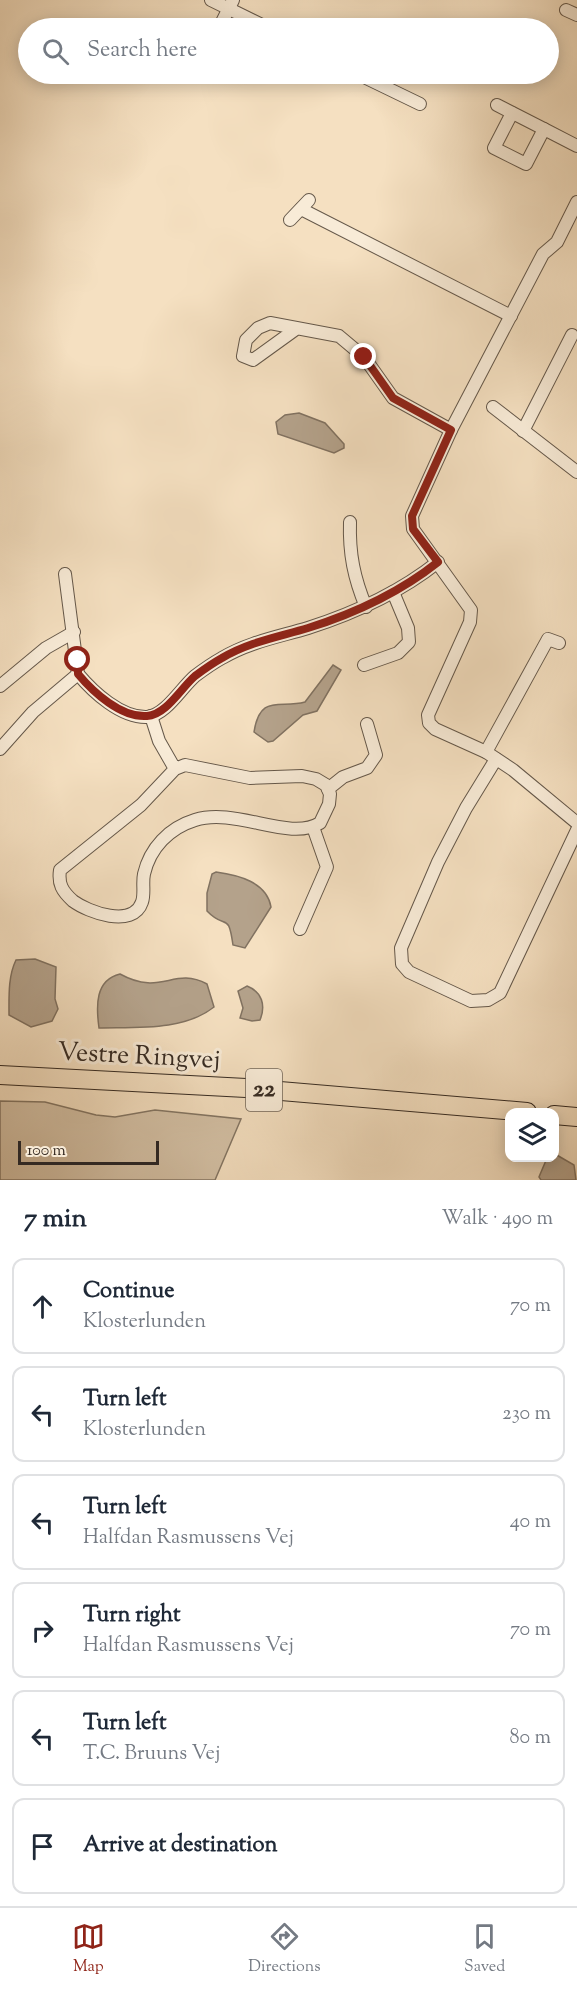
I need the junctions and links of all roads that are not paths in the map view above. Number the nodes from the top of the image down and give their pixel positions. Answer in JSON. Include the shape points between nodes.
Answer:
{"nodes":[{"id":1,"x":211,"y":0,"type":"edge"},
{"id":2,"x":230,"y":4,"type":"edge"},
{"id":3,"x":224,"y":18,"type":"edge"},
{"id":4,"x":252,"y":18,"type":"edge"},
{"id":5,"x":379,"y":84,"type":"edge"},
{"id":6,"x":420,"y":104,"type":"dead end"},
{"id":7,"x":497,"y":105,"type":"dead end"},
{"id":8,"x":512,"y":113,"type":"junction"},
{"id":9,"x":544,"y":129,"type":"junction"},
{"id":10,"x":577,"y":146,"type":"edge"},
{"id":11,"x":577,"y":201,"type":"edge"},
{"id":12,"x":290,"y":220,"type":"dead end"},
{"id":13,"x":511,"y":316,"type":"junction"},
{"id":14,"x":296,"y":329,"type":"dead end"},
{"id":15,"x":572,"y":335,"type":"dead end"},
{"id":16,"x":493,"y":407,"type":"dead end"},
{"id":17,"x":451,"y":430,"type":"junction"},
{"id":18,"x":523,"y":430,"type":"junction"},
{"id":19,"x":577,"y":472,"type":"edge"},
{"id":20,"x":350,"y":522,"type":"dead end"},
{"id":21,"x":438,"y":562,"type":"junction"},
{"id":22,"x":65,"y":574,"type":"dead end"},
{"id":23,"x":393,"y":592,"type":"junction"},
{"id":24,"x":366,"y":607,"type":"junction"},
{"id":25,"x":74,"y":632,"type":"junction"},
{"id":26,"x":559,"y":643,"type":"dead end"},
{"id":27,"x":363,"y":665,"type":"dead end"},
{"id":28,"x":78,"y":674,"type":"junction"},
{"id":29,"x":0,"y":686,"type":"edge"},
{"id":30,"x":151,"y":716,"type":"junction"},
{"id":31,"x":367,"y":724,"type":"dead end"},
{"id":32,"x":0,"y":749,"type":"edge"},
{"id":33,"x":491,"y":755,"type":"junction"},
{"id":34,"x":175,"y":769,"type":"junction"},
{"id":35,"x":328,"y":789,"type":"junction"},
{"id":36,"x":577,"y":823,"type":"edge"},
{"id":37,"x":313,"y":827,"type":"junction"},
{"id":38,"x":577,"y":830,"type":"edge"},
{"id":39,"x":300,"y":929,"type":"dead end"},
{"id":40,"x":0,"y":1075,"type":"edge"},
{"id":41,"x":505,"y":1111,"type":"edge"},
{"id":42,"x":559,"y":1116,"type":"edge"},
{"id":43,"x":577,"y":1118,"type":"edge"}],
"edges":[{"from":1,"to":2,"type":"street"},
{"from":2,"to":3,"type":"street"},
{"from":2,"to":4,"type":"street"},
{"from":5,"to":6,"type":"street"},
{"from":7,"to":8,"type":"street"},
{"from":8,"to":9,"type":"street"},
{"from":8,"to":9,"type":"street","via":[[494,148],[526,164]]},
{"from":9,"to":10,"type":"street"},
{"from":11,"to":13,"type":"street","via":[[557,242],[543,254]]},
{"from":12,"to":13,"type":"street","via":[[305,204]]},
{"from":13,"to":17,"type":"street"},
{"from":14,"to":17,"type":"street","via":[[339,336],[350,343],[393,398]]},
{"from":15,"to":18,"type":"street"},
{"from":16,"to":18,"type":"street"},
{"from":17,"to":21,"type":"street","via":[[412,516],[413,529]]},
{"from":18,"to":19,"type":"street"},
{"from":20,"to":24,"type":"street","via":[[349,553]]},
{"from":21,"to":23,"type":"street"},
{"from":21,"to":33,"type":"street","via":[[468,602],[470,622],[428,716],[429,723]]},
{"from":22,"to":25,"type":"street"},
{"from":23,"to":24,"type":"street"},
{"from":23,"to":27,"type":"street","via":[[408,628],[409,642],[398,653]]},
{"from":24,"to":30,"type":"street","via":[[258,641],[222,658]]},
{"from":25,"to":28,"type":"street"},
{"from":25,"to":29,"type":"street","via":[[46,648]]},
{"from":26,"to":33,"type":"street","via":[[548,639]]},
{"from":28,"to":30,"type":"street","via":[[117,707],[132,715]]},
{"from":28,"to":32,"type":"street","via":[[33,712]]},
{"from":30,"to":34,"type":"street","via":[[159,741]]},
{"from":31,"to":35,"type":"street","via":[[376,755],[367,768],[343,777]]},
{"from":33,"to":36,"type":"street"},
{"from":33,"to":38,"type":"street","via":[[401,948],[402,964],[409,972],[471,1001],[488,1000],[500,993]]},
{"from":34,"to":35,"type":"street","via":[[185,765],[250,777],[302,776],[316,778]]},
{"from":34,"to":37,"type":"street","via":[[141,805],[60,870],[62,890],[73,901],[99,914],[129,915],[142,902],[144,875],[156,846],[179,826],[194,820],[233,817],[300,830]]},
{"from":35,"to":37,"type":"street","via":[[329,804],[320,823]]},
{"from":37,"to":39,"type":"street","via":[[327,867]]},
{"from":40,"to":41,"type":"main road","name":"Vestre Ringvej","number":"22","via":[[246,1088]]},
{"from":42,"to":43,"type":"main road"}]}
